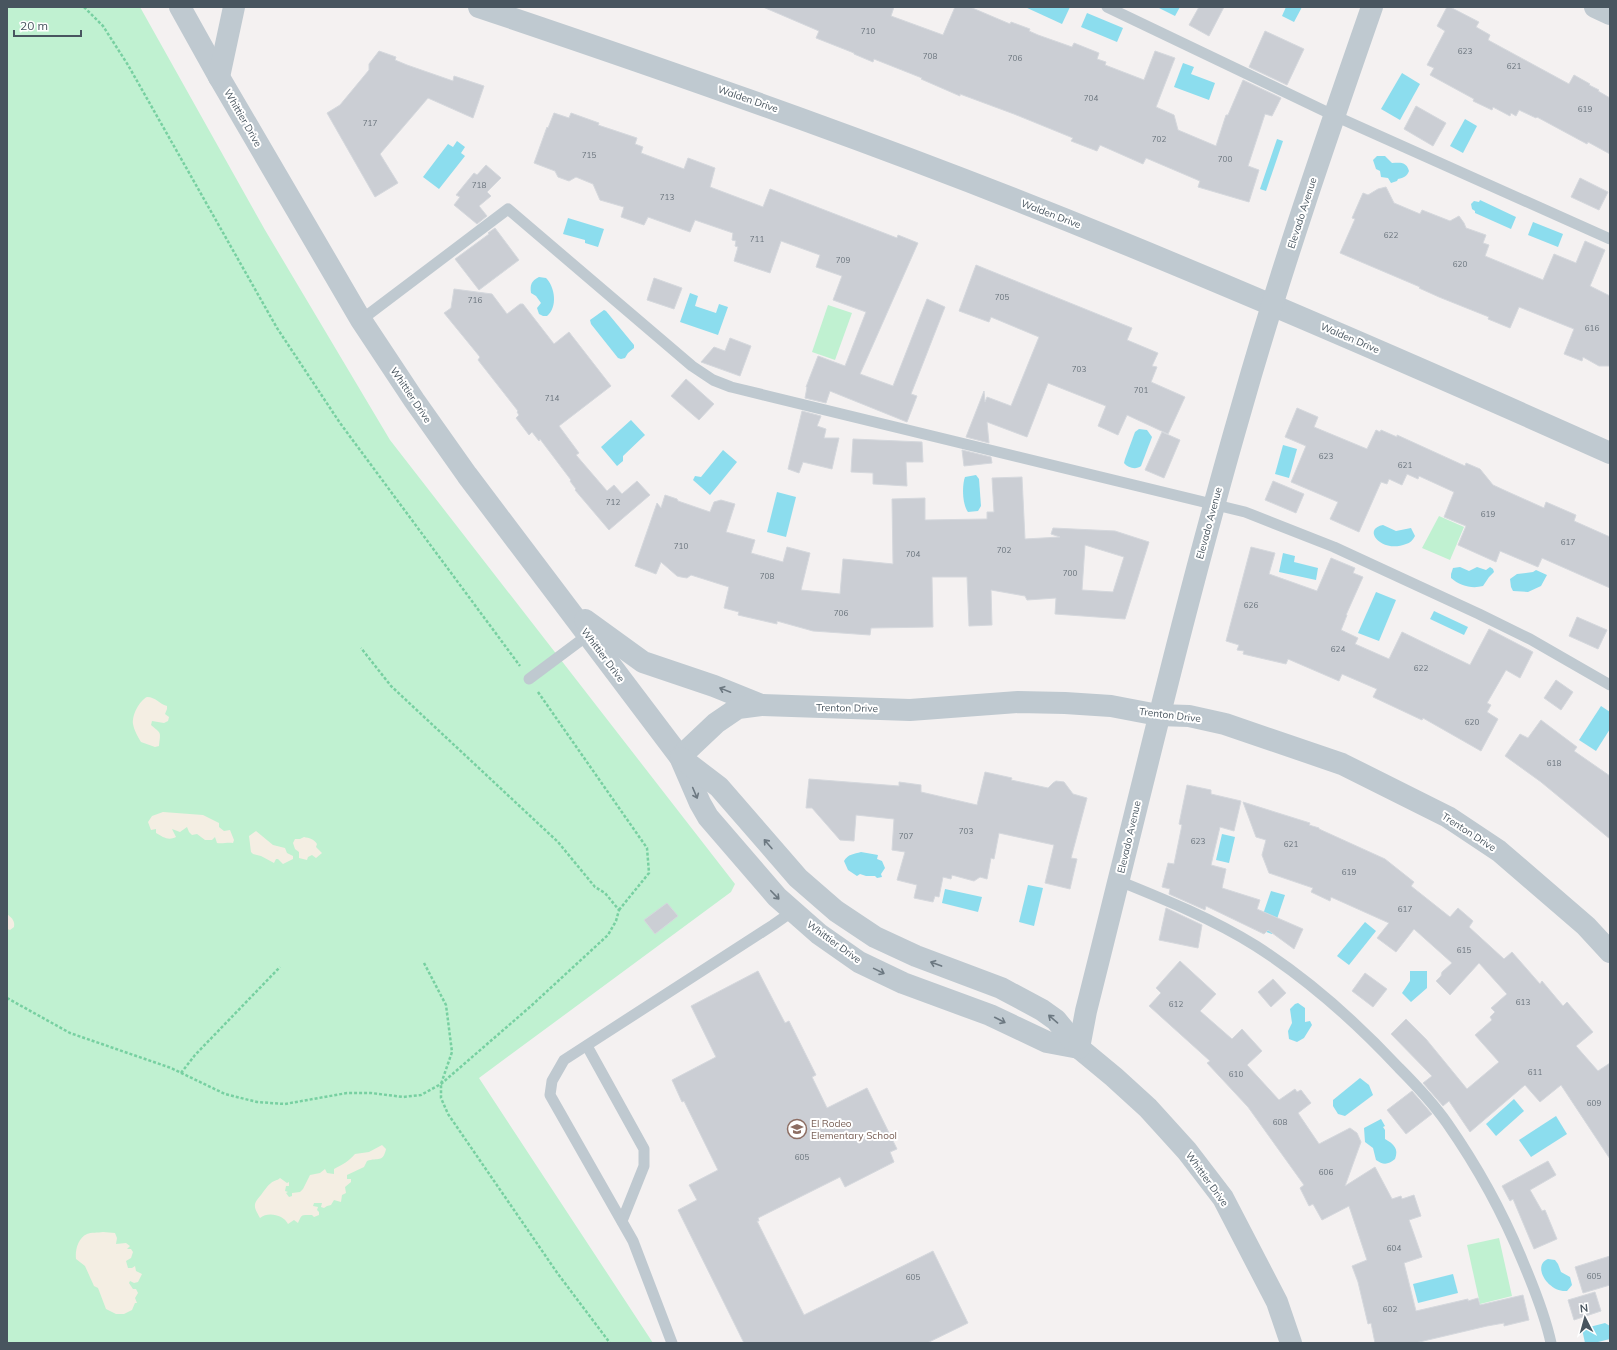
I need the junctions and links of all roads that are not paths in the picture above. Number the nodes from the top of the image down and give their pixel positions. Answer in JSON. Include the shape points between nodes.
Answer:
{"nodes":[{"id":1,"x":180,"y":7,"type":"edge"},
{"id":2,"x":234,"y":7,"type":"edge"},
{"id":3,"x":479,"y":7,"type":"edge"},
{"id":4,"x":1106,"y":7,"type":"edge"},
{"id":5,"x":1372,"y":7,"type":"edge"},
{"id":6,"x":1596,"y":7,"type":"edge"},
{"id":7,"x":1610,"y":14,"type":"edge"},
{"id":8,"x":219,"y":77,"type":"junction"},
{"id":9,"x":1335,"y":116,"type":"junction"},
{"id":10,"x":1610,"y":239,"type":"edge"},
{"id":11,"x":1273,"y":305,"type":"junction"},
{"id":12,"x":361,"y":320,"type":"junction"},
{"id":13,"x":1610,"y":454,"type":"edge"},
{"id":14,"x":1214,"y":504,"type":"junction"},
{"id":15,"x":567,"y":607,"type":"junction"},
{"id":16,"x":588,"y":635,"type":"junction"},
{"id":17,"x":529,"y":679,"type":"road end"},
{"id":18,"x":1610,"y":685,"type":"edge"},
{"id":19,"x":761,"y":705,"type":"junction"},
{"id":20,"x":1158,"y":715,"type":"junction"},
{"id":21,"x":680,"y":757,"type":"junction"},
{"id":22,"x":1119,"y":881,"type":"junction"},
{"id":23,"x":793,"y":911,"type":"junction"},
{"id":24,"x":1610,"y":952,"type":"edge"},
{"id":25,"x":587,"y":1046,"type":"junction"},
{"id":26,"x":1079,"y":1048,"type":"junction"},
{"id":27,"x":622,"y":1221,"type":"junction"},
{"id":28,"x":672,"y":1343,"type":"edge"},
{"id":29,"x":1290,"y":1343,"type":"edge"},
{"id":30,"x":1550,"y":1343,"type":"edge"}],
"edges":[{"from":1,"to":8,"type":"street","name":"Whittier Drive"},
{"from":2,"to":8,"type":"street"},
{"from":3,"to":11,"type":"street","name":"Walden Drive","via":[[804,119],[1116,240]]},
{"from":4,"to":9,"type":"lane"},
{"from":5,"to":9,"type":"street","name":"Elevado Avenue"},
{"from":6,"to":7,"type":"street"},
{"from":8,"to":12,"type":"street","name":"Whittier Drive"},
{"from":9,"to":10,"type":"lane"},
{"from":9,"to":11,"type":"street","name":"Elevado Avenue"},
{"from":11,"to":13,"type":"street","name":"Walden Drive"},
{"from":11,"to":14,"type":"street","name":"Elevado Avenue"},
{"from":12,"to":14,"type":"lane","via":[[508,209],[692,366],[713,380],[731,387]]},
{"from":12,"to":15,"type":"street","name":"Whittier Drive","via":[[462,469]]},
{"from":14,"to":18,"type":"lane","via":[[1245,512],[1334,547],[1530,639]]},
{"from":14,"to":20,"type":"street","name":"Elevado Avenue"},
{"from":15,"to":16,"type":"street","name":"Whittier Drive"},
{"from":19,"to":15,"type":"street","one_way":true,"via":[[643,662]]},
{"from":16,"to":17,"type":"lane"},
{"from":16,"to":21,"type":"street","name":"Whittier Drive"},
{"from":19,"to":20,"type":"street","name":"Trenton Drive","via":[[910,710],[1018,702],[1065,703],[1111,706]]},
{"from":19,"to":21,"type":"street","name":"Trenton Drive","via":[[738,708],[716,723]]},
{"from":20,"to":22,"type":"street","name":"Elevado Avenue"},
{"from":20,"to":24,"type":"street","name":"Trenton Drive","via":[[1189,716],[1225,724],[1342,764],[1448,817],[1499,851],[1586,926]]},
{"from":21,"to":23,"type":"street","name":"Whittier Drive","one_way":true,"via":[[708,817],[777,897]]},
{"from":26,"to":21,"type":"street","name":"Whittier Drive","one_way":true,"via":[[1056,1020],[1039,1008],[1001,988],[916,956],[875,937],[836,911],[798,878],[719,787]]},
{"from":22,"to":26,"type":"street","name":"Elevado Avenue","via":[[1086,1010]]},
{"from":22,"to":30,"type":"lane","via":[[1211,920],[1256,946],[1338,1007],[1414,1083],[1446,1121],[1500,1210],[1536,1294]]},
{"from":23,"to":25,"type":"lane"},
{"from":23,"to":26,"type":"street","name":"Whittier Drive","one_way":true,"via":[[859,962],[897,980],[990,1015],[1047,1042]]},
{"from":25,"to":27,"type":"lane","via":[[644,1149],[644,1166]]},
{"from":25,"to":27,"type":"lane","via":[[564,1060],[552,1081],[550,1095]]},
{"from":26,"to":29,"type":"street","name":"Whittier Drive","via":[[1148,1108],[1187,1151],[1223,1198],[1277,1302]]},
{"from":27,"to":28,"type":"lane","via":[[633,1241]]}]}
